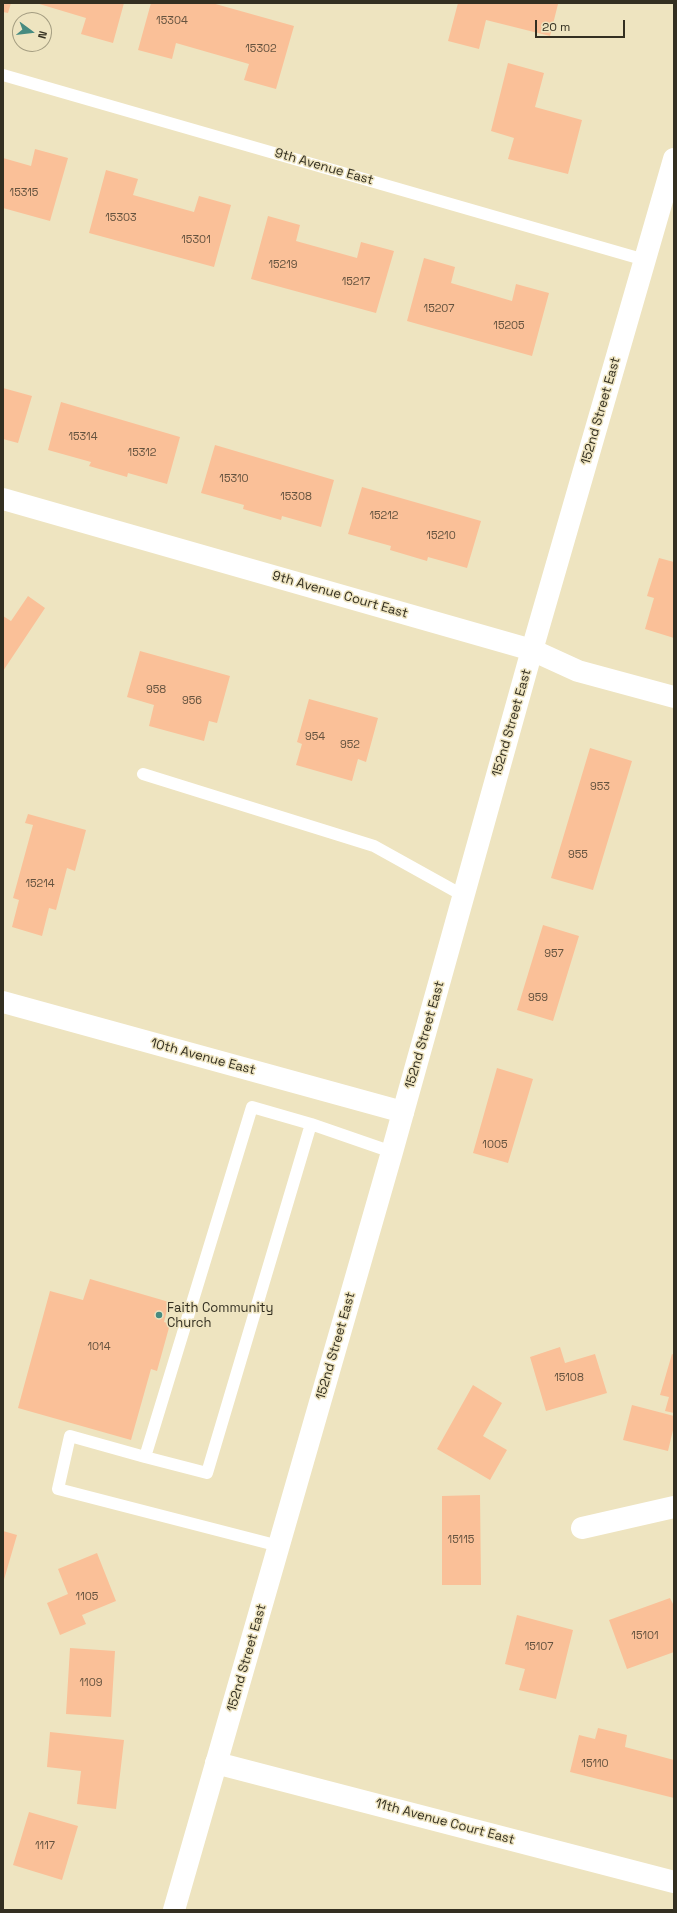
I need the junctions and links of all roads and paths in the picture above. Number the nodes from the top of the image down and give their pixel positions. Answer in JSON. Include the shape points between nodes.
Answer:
{"nodes":[{"id":1,"x":3,"y":75,"type":"edge"},
{"id":2,"x":674,"y":159,"type":"edge"},
{"id":3,"x":645,"y":260,"type":"junction"},
{"id":4,"x":3,"y":499,"type":"edge"},
{"id":5,"x":532,"y":650,"type":"junction"},
{"id":6,"x":674,"y":697,"type":"edge"},
{"id":7,"x":143,"y":774,"type":"dead end"},
{"id":8,"x":464,"y":896,"type":"junction"},
{"id":9,"x":3,"y":1002,"type":"edge"},
{"id":10,"x":403,"y":1112,"type":"junction"},
{"id":11,"x":311,"y":1124,"type":"junction"},
{"id":12,"x":392,"y":1152,"type":"junction"},
{"id":13,"x":145,"y":1457,"type":"junction"},
{"id":14,"x":674,"y":1507,"type":"edge"},
{"id":15,"x":582,"y":1528,"type":"dead end"},
{"id":16,"x":279,"y":1546,"type":"junction"},
{"id":17,"x":216,"y":1763,"type":"junction"},
{"id":18,"x":674,"y":1882,"type":"edge"},
{"id":19,"x":174,"y":1910,"type":"edge"}],
"edges":[{"from":1,"to":3,"type":"lane","name":"9th Avenue East"},
{"from":2,"to":3,"type":"main road","name":"152nd Street East"},
{"from":3,"to":5,"type":"main road","name":"152nd Street East"},
{"from":4,"to":5,"type":"main road","name":"9th Avenue Court East"},
{"from":5,"to":6,"type":"main road","name":"9th Avenue Court East","via":[[578,671]]},
{"from":5,"to":8,"type":"main road","name":"152nd Street East"},
{"from":7,"to":8,"type":"lane","via":[[374,846]]},
{"from":8,"to":10,"type":"main road","name":"152nd Street East"},
{"from":9,"to":10,"type":"main road","name":"10th Avenue East"},
{"from":10,"to":12,"type":"main road","name":"152nd Street East"},
{"from":11,"to":12,"type":"lane"},
{"from":11,"to":13,"type":"lane","via":[[252,1107]]},
{"from":11,"to":13,"type":"lane","via":[[207,1473]]},
{"from":12,"to":16,"type":"main road","name":"152nd Street East"},
{"from":13,"to":16,"type":"lane","via":[[70,1436],[58,1489]]},
{"from":14,"to":15,"type":"main road"},
{"from":16,"to":17,"type":"main road","name":"152nd Street East"},
{"from":17,"to":18,"type":"main road","name":"11th Avenue Court East"},
{"from":17,"to":19,"type":"main road","name":"152nd Street East"}]}
